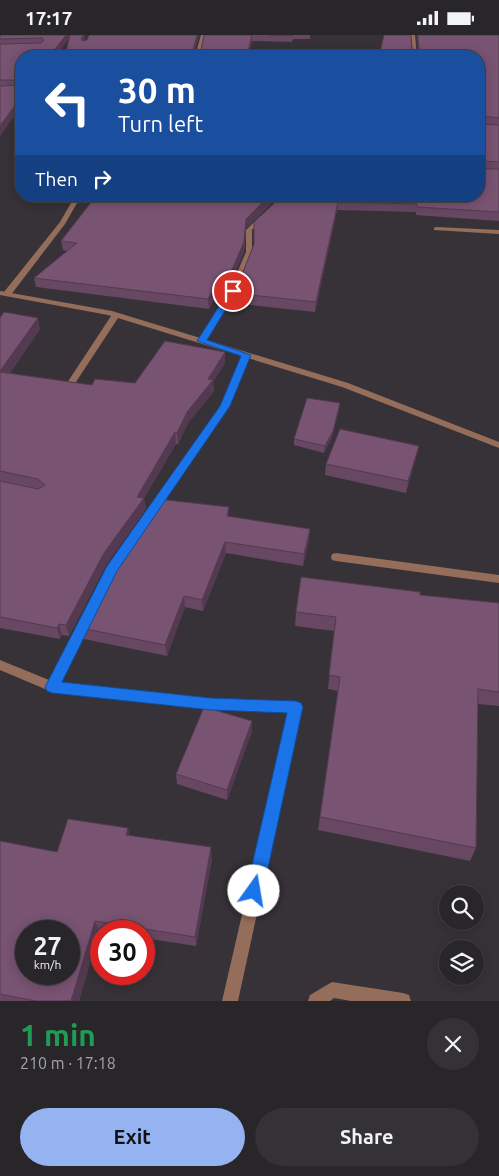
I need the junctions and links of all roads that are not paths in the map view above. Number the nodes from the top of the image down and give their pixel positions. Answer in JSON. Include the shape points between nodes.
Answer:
{"nodes":[{"id":1,"x":203,"y":35,"type":"edge"},
{"id":2,"x":413,"y":35,"type":"edge"},
{"id":3,"x":199,"y":50,"type":"edge"},
{"id":4,"x":414,"y":50,"type":"edge"},
{"id":5,"x":75,"y":202,"type":"edge"},
{"id":6,"x":267,"y":212,"type":"edge"},
{"id":7,"x":436,"y":229,"type":"dead end"},
{"id":8,"x":499,"y":232,"type":"edge"},
{"id":9,"x":3,"y":293,"type":"edge"},
{"id":10,"x":116,"y":315,"type":"junction"},
{"id":11,"x":202,"y":341,"type":"junction"},
{"id":12,"x":246,"y":355,"type":"junction"},
{"id":13,"x":69,"y":386,"type":"edge"},
{"id":14,"x":499,"y":445,"type":"edge"},
{"id":15,"x":144,"y":522,"type":"edge"},
{"id":16,"x":336,"y":557,"type":"dead end"},
{"id":17,"x":499,"y":579,"type":"edge"},
{"id":18,"x":90,"y":611,"type":"edge"},
{"id":19,"x":0,"y":665,"type":"edge"},
{"id":20,"x":52,"y":687,"type":"junction"},
{"id":21,"x":230,"y":1001,"type":"edge"},
{"id":22,"x":316,"y":1001,"type":"edge"},
{"id":23,"x":404,"y":1001,"type":"edge"}],
"edges":[{"from":1,"to":3,"type":"street"},
{"from":2,"to":4,"type":"street"},
{"from":5,"to":9,"type":"street","via":[[63,223]]},
{"from":6,"to":11,"type":"street","via":[[249,230],[249,252],[233,291]]},
{"from":7,"to":8,"type":"street"},
{"from":9,"to":10,"type":"street"},
{"from":10,"to":11,"type":"street"},
{"from":10,"to":13,"type":"street"},
{"from":11,"to":12,"type":"street"},
{"from":12,"to":14,"type":"street","via":[[345,385]]},
{"from":12,"to":15,"type":"street","via":[[225,406]]},
{"from":16,"to":17,"type":"street"},
{"from":18,"to":20,"type":"street"},
{"from":19,"to":20,"type":"street"},
{"from":20,"to":21,"type":"street","via":[[211,704],[296,707]]},
{"from":22,"to":23,"type":"street","via":[[332,990]]}]}
